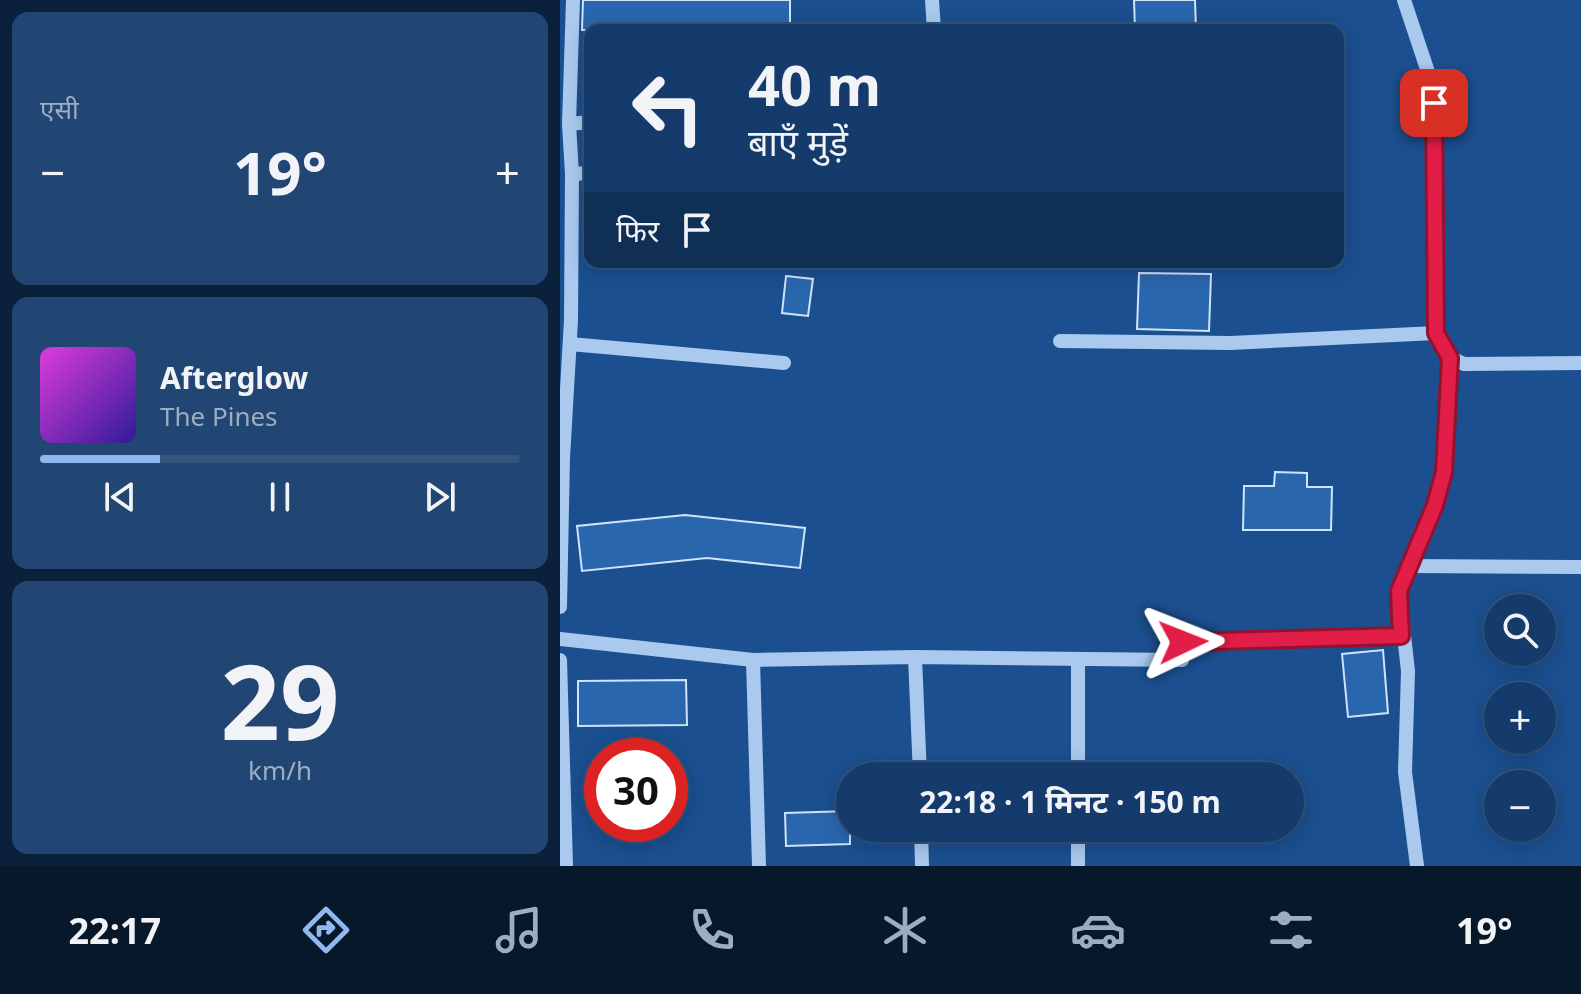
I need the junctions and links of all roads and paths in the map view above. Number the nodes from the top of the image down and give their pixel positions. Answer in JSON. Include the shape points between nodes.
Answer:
{"nodes":[{"id":1,"x":573,"y":0,"type":"edge"},
{"id":2,"x":932,"y":0,"type":"edge"},
{"id":3,"x":1404,"y":0,"type":"edge"},
{"id":4,"x":934,"y":24,"type":"edge"},
{"id":5,"x":584,"y":123,"type":"edge"},
{"id":6,"x":569,"y":124,"type":"junction"},
{"id":7,"x":584,"y":173,"type":"edge"},
{"id":8,"x":572,"y":174,"type":"junction"},
{"id":9,"x":1436,"y":333,"type":"junction"},
{"id":10,"x":1060,"y":341,"type":"dead end"},
{"id":11,"x":570,"y":344,"type":"junction"},
{"id":12,"x":1450,"y":358,"type":"junction"},
{"id":13,"x":784,"y":363,"type":"dead end"},
{"id":14,"x":1581,"y":363,"type":"edge"},
{"id":15,"x":1408,"y":566,"type":"junction"},
{"id":16,"x":1581,"y":567,"type":"edge"},
{"id":17,"x":560,"y":607,"type":"edge"},
{"id":18,"x":1401,"y":636,"type":"junction"},
{"id":19,"x":560,"y":639,"type":"edge"},
{"id":20,"x":1183,"y":642,"type":"dead end"},
{"id":21,"x":915,"y":657,"type":"junction"},
{"id":22,"x":1078,"y":659,"type":"junction"},
{"id":23,"x":560,"y":660,"type":"edge"},
{"id":24,"x":753,"y":660,"type":"junction"},
{"id":25,"x":1182,"y":660,"type":"dead end"},
{"id":26,"x":919,"y":762,"type":"edge"},
{"id":27,"x":1078,"y":762,"type":"edge"},
{"id":28,"x":921,"y":842,"type":"edge"},
{"id":29,"x":1078,"y":842,"type":"edge"},
{"id":30,"x":566,"y":866,"type":"edge"},
{"id":31,"x":759,"y":866,"type":"edge"},
{"id":32,"x":922,"y":866,"type":"edge"},
{"id":33,"x":1078,"y":866,"type":"edge"},
{"id":34,"x":1417,"y":866,"type":"edge"}],
"edges":[{"from":1,"to":6,"type":"street"},
{"from":2,"to":4,"type":"street"},
{"from":3,"to":9,"type":"street","via":[[1431,81],[1436,126]]},
{"from":5,"to":6,"type":"street"},
{"from":6,"to":8,"type":"street"},
{"from":7,"to":8,"type":"street"},
{"from":8,"to":11,"type":"street"},
{"from":9,"to":10,"type":"street","via":[[1231,343]]},
{"from":9,"to":12,"type":"street"},
{"from":11,"to":13,"type":"street"},
{"from":11,"to":17,"type":"street"},
{"from":12,"to":14,"type":"street","via":[[1464,364]]},
{"from":12,"to":15,"type":"street","via":[[1441,488]]},
{"from":15,"to":16,"type":"street"},
{"from":15,"to":18,"type":"street","via":[[1399,591]]},
{"from":18,"to":20,"type":"street"},
{"from":18,"to":34,"type":"street","via":[[1408,671],[1405,772]]},
{"from":19,"to":24,"type":"street"},
{"from":21,"to":22,"type":"street"},
{"from":21,"to":24,"type":"street"},
{"from":21,"to":26,"type":"street"},
{"from":22,"to":25,"type":"street"},
{"from":22,"to":27,"type":"street"},
{"from":23,"to":30,"type":"street"},
{"from":24,"to":31,"type":"street"},
{"from":28,"to":32,"type":"street"},
{"from":29,"to":33,"type":"street"}]}
